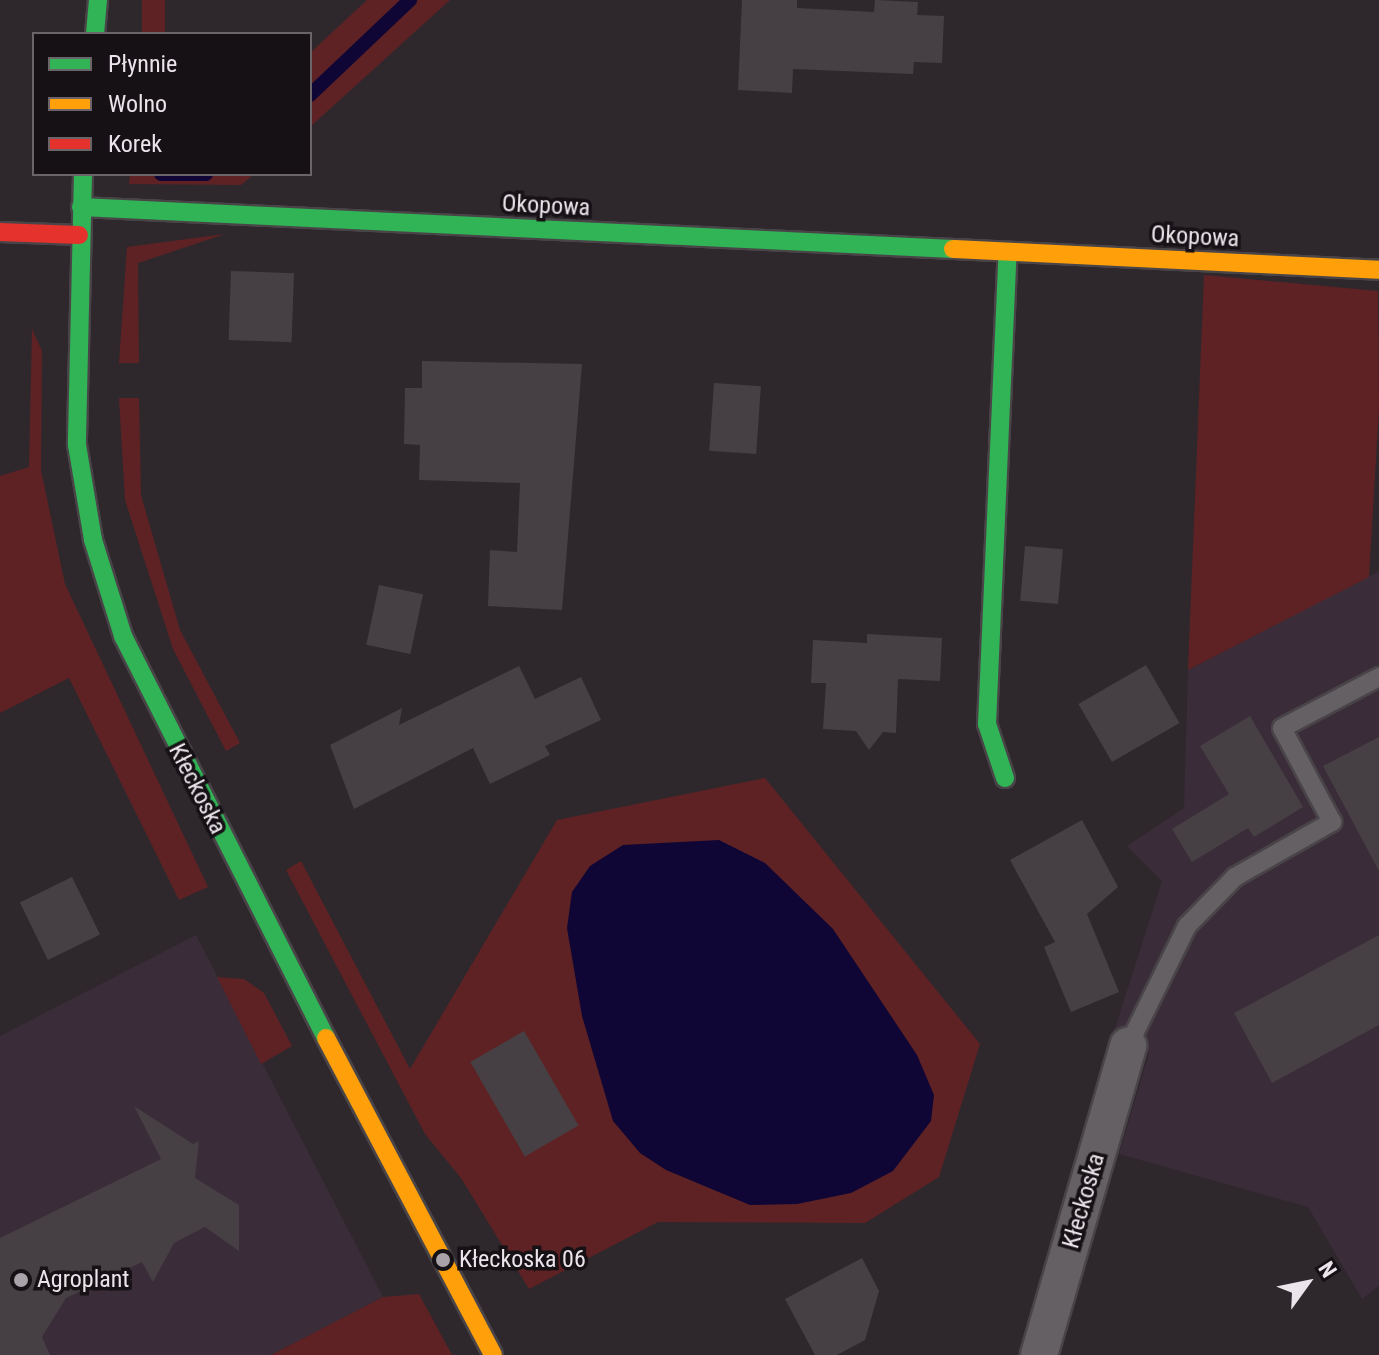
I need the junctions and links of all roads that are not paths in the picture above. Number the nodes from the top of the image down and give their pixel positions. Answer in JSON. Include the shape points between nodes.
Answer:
{"nodes":[{"id":1,"x":98,"y":0,"type":"edge"},
{"id":2,"x":95,"y":32,"type":"edge"},
{"id":3,"x":83,"y":176,"type":"edge"},
{"id":4,"x":81,"y":207,"type":"junction"},
{"id":5,"x":0,"y":232,"type":"edge"},
{"id":6,"x":79,"y":235,"type":"junction"},
{"id":7,"x":1008,"y":252,"type":"junction"},
{"id":8,"x":1379,"y":270,"type":"edge"},
{"id":9,"x":1379,"y":677,"type":"edge"},
{"id":10,"x":1005,"y":778,"type":"dead end"},
{"id":11,"x":1128,"y":1046,"type":"joint"},
{"id":12,"x":493,"y":1355,"type":"edge"},
{"id":13,"x":1039,"y":1355,"type":"edge"}],
"edges":[{"from":1,"to":2,"type":"street"},
{"from":3,"to":4,"type":"street","name":"Kłeckoska"},
{"from":4,"to":6,"type":"street","name":"Kłeckoska"},
{"from":4,"to":7,"type":"street","name":"Okopowa"},
{"from":5,"to":6,"type":"street"},
{"from":6,"to":12,"type":"street","name":"Kłeckoska","via":[[77,445],[93,540],[123,636],[222,841]]},
{"from":7,"to":8,"type":"street","name":"Okopowa"},
{"from":7,"to":10,"type":"street","via":[[987,724]]},
{"from":9,"to":11,"type":"lane","via":[[1282,728],[1332,822],[1235,877],[1187,926]]},
{"from":11,"to":13,"type":"street","name":"Kłeckoska"}]}
